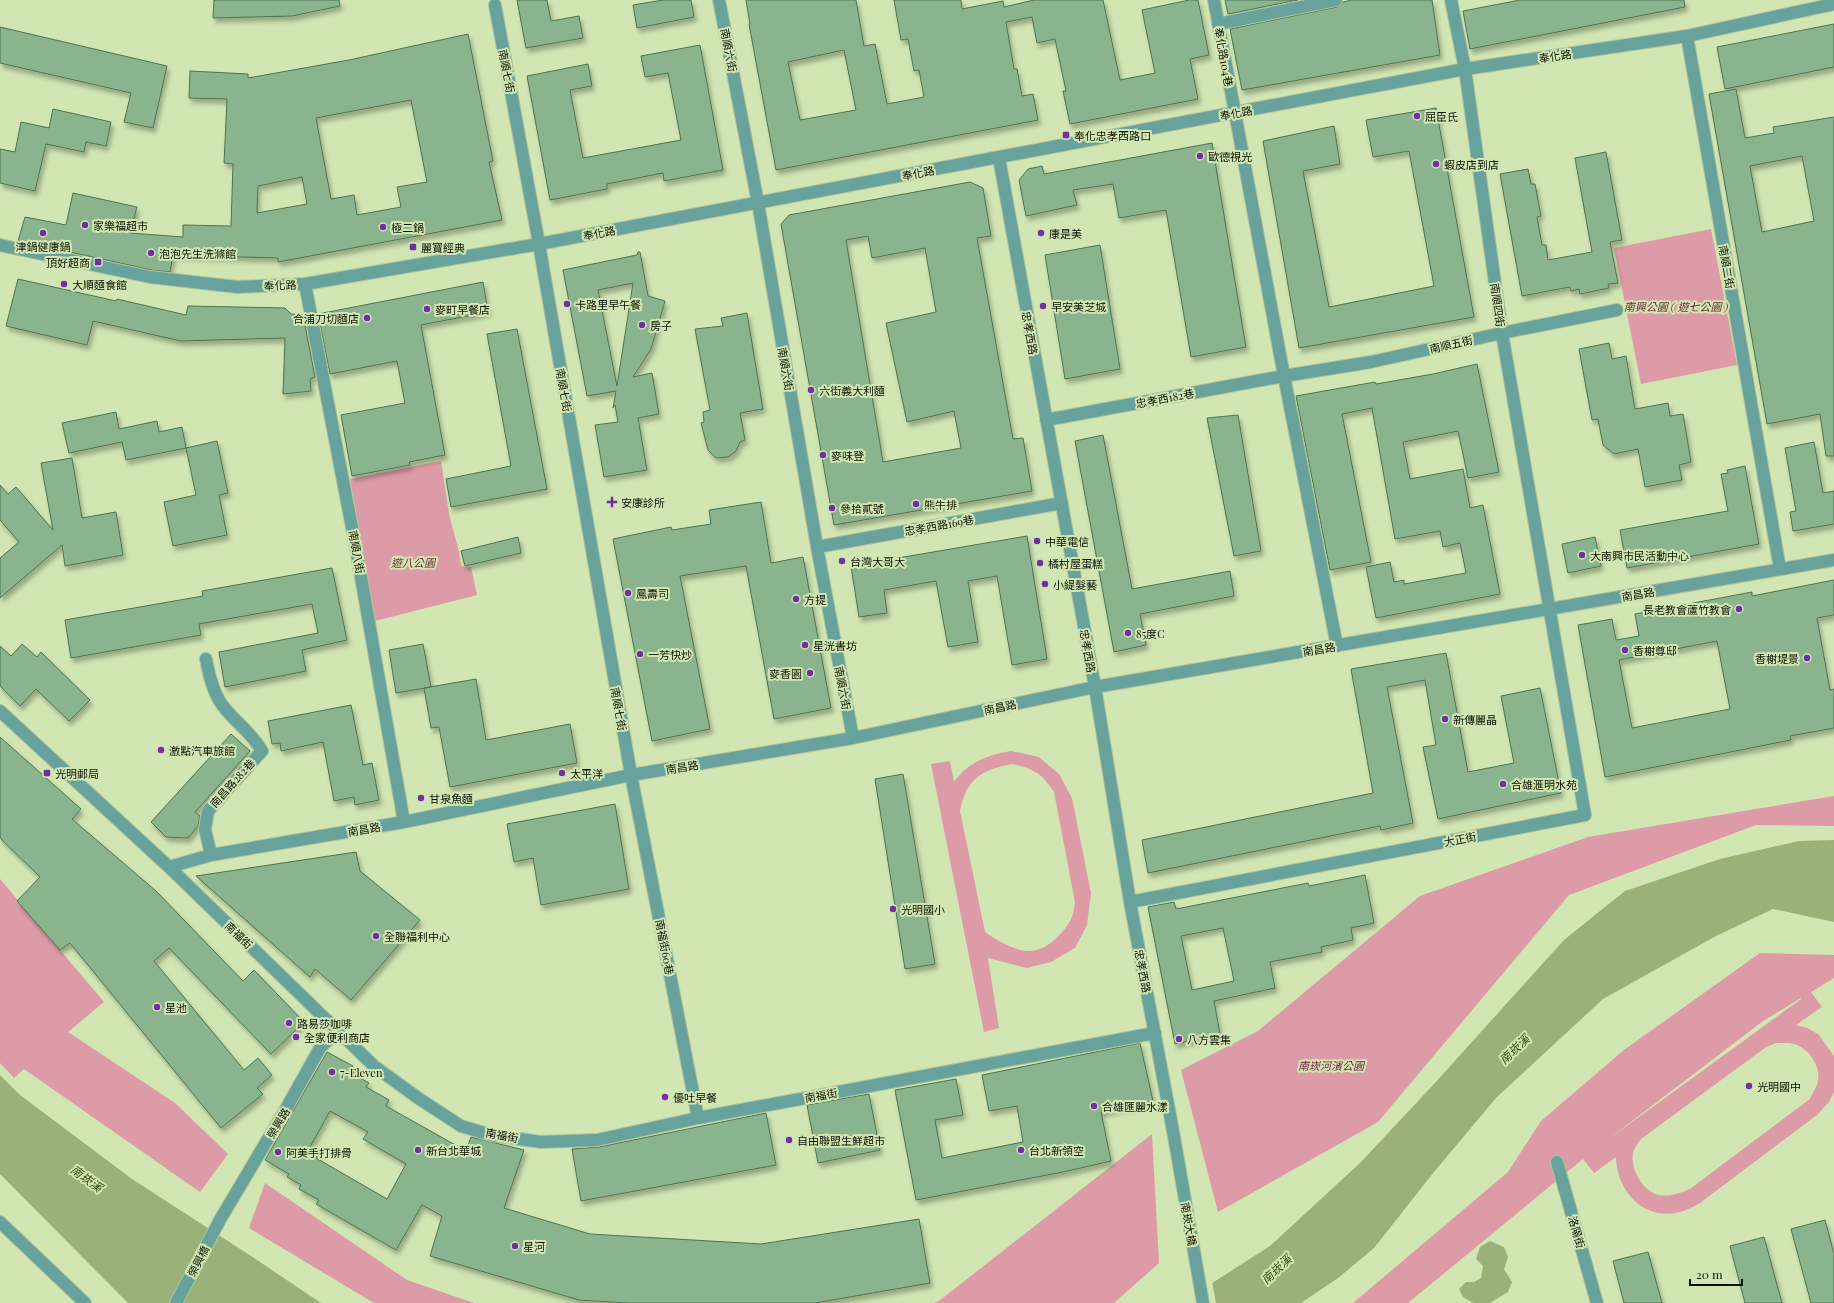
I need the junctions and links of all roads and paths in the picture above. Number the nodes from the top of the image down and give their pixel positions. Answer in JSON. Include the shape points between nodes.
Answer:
{"nodes":[{"id":1,"x":719,"y":0,"type":"edge"},
{"id":2,"x":1214,"y":0,"type":"edge"},
{"id":3,"x":1336,"y":0,"type":"edge"},
{"id":4,"x":1452,"y":0,"type":"edge"},
{"id":5,"x":1834,"y":4,"type":"edge"},
{"id":6,"x":495,"y":5,"type":"dead end"},
{"id":7,"x":1218,"y":24,"type":"junction"},
{"id":8,"x":1687,"y":36,"type":"junction"},
{"id":9,"x":1465,"y":69,"type":"junction"},
{"id":10,"x":1234,"y":113,"type":"junction"},
{"id":11,"x":999,"y":158,"type":"junction"},
{"id":12,"x":758,"y":203,"type":"junction"},
{"id":13,"x":0,"y":244,"type":"edge"},
{"id":14,"x":539,"y":244,"type":"junction"},
{"id":15,"x":306,"y":284,"type":"junction"},
{"id":16,"x":1617,"y":310,"type":"dead end"},
{"id":17,"x":1502,"y":333,"type":"junction"},
{"id":18,"x":1284,"y":376,"type":"junction"},
{"id":19,"x":1046,"y":420,"type":"junction"},
{"id":20,"x":1062,"y":503,"type":"junction"},
{"id":21,"x":817,"y":547,"type":"junction"},
{"id":22,"x":1834,"y":560,"type":"edge"},
{"id":23,"x":1780,"y":569,"type":"junction"},
{"id":24,"x":1550,"y":610,"type":"junction"},
{"id":25,"x":1337,"y":646,"type":"junction"},
{"id":26,"x":206,"y":659,"type":"dead end"},
{"id":27,"x":1095,"y":687,"type":"junction"},
{"id":28,"x":0,"y":711,"type":"edge"},
{"id":29,"x":853,"y":738,"type":"junction"},
{"id":30,"x":631,"y":775,"type":"junction"},
{"id":31,"x":404,"y":822,"type":"junction"},
{"id":32,"x":211,"y":855,"type":"junction"},
{"id":33,"x":169,"y":867,"type":"junction"},
{"id":34,"x":1130,"y":902,"type":"junction"},
{"id":35,"x":339,"y":1030,"type":"junction"},
{"id":36,"x":1155,"y":1033,"type":"junction"},
{"id":37,"x":698,"y":1118,"type":"junction"},
{"id":38,"x":1176,"y":1145,"type":"joint"},
{"id":39,"x":1557,"y":1162,"type":"dead end"},
{"id":40,"x":221,"y":1218,"type":"joint"},
{"id":41,"x":0,"y":1222,"type":"edge"},
{"id":42,"x":85,"y":1303,"type":"edge"},
{"id":43,"x":176,"y":1303,"type":"edge"},
{"id":44,"x":1203,"y":1303,"type":"edge"},
{"id":45,"x":1597,"y":1303,"type":"edge"}],
"edges":[{"from":1,"to":12,"type":"street","name":"南順六街"},
{"from":2,"to":7,"type":"street","name":"奉化路104巷"},
{"from":3,"to":7,"type":"street"},
{"from":4,"to":9,"type":"street","name":"南順四街"},
{"from":5,"to":8,"type":"street","name":"奉化路"},
{"from":6,"to":14,"type":"street","name":"南順七街"},
{"from":7,"to":10,"type":"street","name":"奉化路104巷"},
{"from":8,"to":9,"type":"street","name":"奉化路"},
{"from":8,"to":23,"type":"street","name":"南順二街"},
{"from":9,"to":10,"type":"street","name":"奉化路"},
{"from":9,"to":17,"type":"street","name":"南順四街"},
{"from":10,"to":11,"type":"street","name":"奉化路"},
{"from":10,"to":18,"type":"street"},
{"from":11,"to":12,"type":"street","name":"奉化路"},
{"from":11,"to":19,"type":"street","name":"忠孝西路"},
{"from":12,"to":14,"type":"street","name":"奉化路"},
{"from":12,"to":21,"type":"street","name":"南順六街"},
{"from":13,"to":15,"type":"street","name":"奉化路","via":[[150,277],[237,287]]},
{"from":14,"to":15,"type":"street","name":"奉化路"},
{"from":14,"to":30,"type":"street","name":"南順七街"},
{"from":15,"to":31,"type":"street","name":"南順八街"},
{"from":16,"to":17,"type":"street","name":"南順五街"},
{"from":17,"to":18,"type":"street","name":"南順五街","via":[[1371,362]]},
{"from":17,"to":24,"type":"street","name":"南順四街"},
{"from":18,"to":19,"type":"street","name":"忠孝西182巷"},
{"from":18,"to":25,"type":"street"},
{"from":19,"to":20,"type":"street","name":"忠孝西路"},
{"from":20,"to":21,"type":"street","name":"忠孝西路169巷"},
{"from":20,"to":27,"type":"street","name":"忠孝西路"},
{"from":21,"to":29,"type":"street","name":"南順六街"},
{"from":22,"to":23,"type":"street","name":"南昌路"},
{"from":23,"to":24,"type":"street","name":"南昌路"},
{"from":24,"to":25,"type":"street","name":"南昌路"},
{"from":24,"to":34,"type":"street","name":"大正街","via":[[1585,815]]},
{"from":25,"to":27,"type":"street","name":"南昌路"},
{"from":26,"to":32,"type":"street","name":"南昌路282巷","via":[[210,679],[222,705],[258,743],[262,751],[208,811],[205,829]]},
{"from":27,"to":29,"type":"street","name":"南昌路"},
{"from":27,"to":34,"type":"street","name":"忠孝西路"},
{"from":28,"to":33,"type":"street","name":"南福街"},
{"from":29,"to":30,"type":"street","name":"南昌路"},
{"from":30,"to":31,"type":"street","name":"南昌路"},
{"from":30,"to":37,"type":"street","name":"南福街60巷"},
{"from":31,"to":32,"type":"street","name":"南昌路"},
{"from":32,"to":33,"type":"street","name":"南昌路"},
{"from":33,"to":35,"type":"street","name":"南福街"},
{"from":34,"to":36,"type":"street","name":"忠孝西路"},
{"from":35,"to":37,"type":"street","name":"南福街","via":[[374,1066],[418,1098],[461,1126],[491,1135],[541,1142],[597,1140]]},
{"from":35,"to":40,"type":"street","name":"榮興路","via":[[320,1048]]},
{"from":36,"to":37,"type":"street","name":"南福街"},
{"from":36,"to":38,"type":"street","name":"忠孝西路"},
{"from":38,"to":44,"type":"street","name":"南崁大橋"},
{"from":39,"to":45,"type":"street","name":"洛陽街"},
{"from":40,"to":43,"type":"street","name":"榮興橋"},
{"from":41,"to":42,"type":"street"}]}
